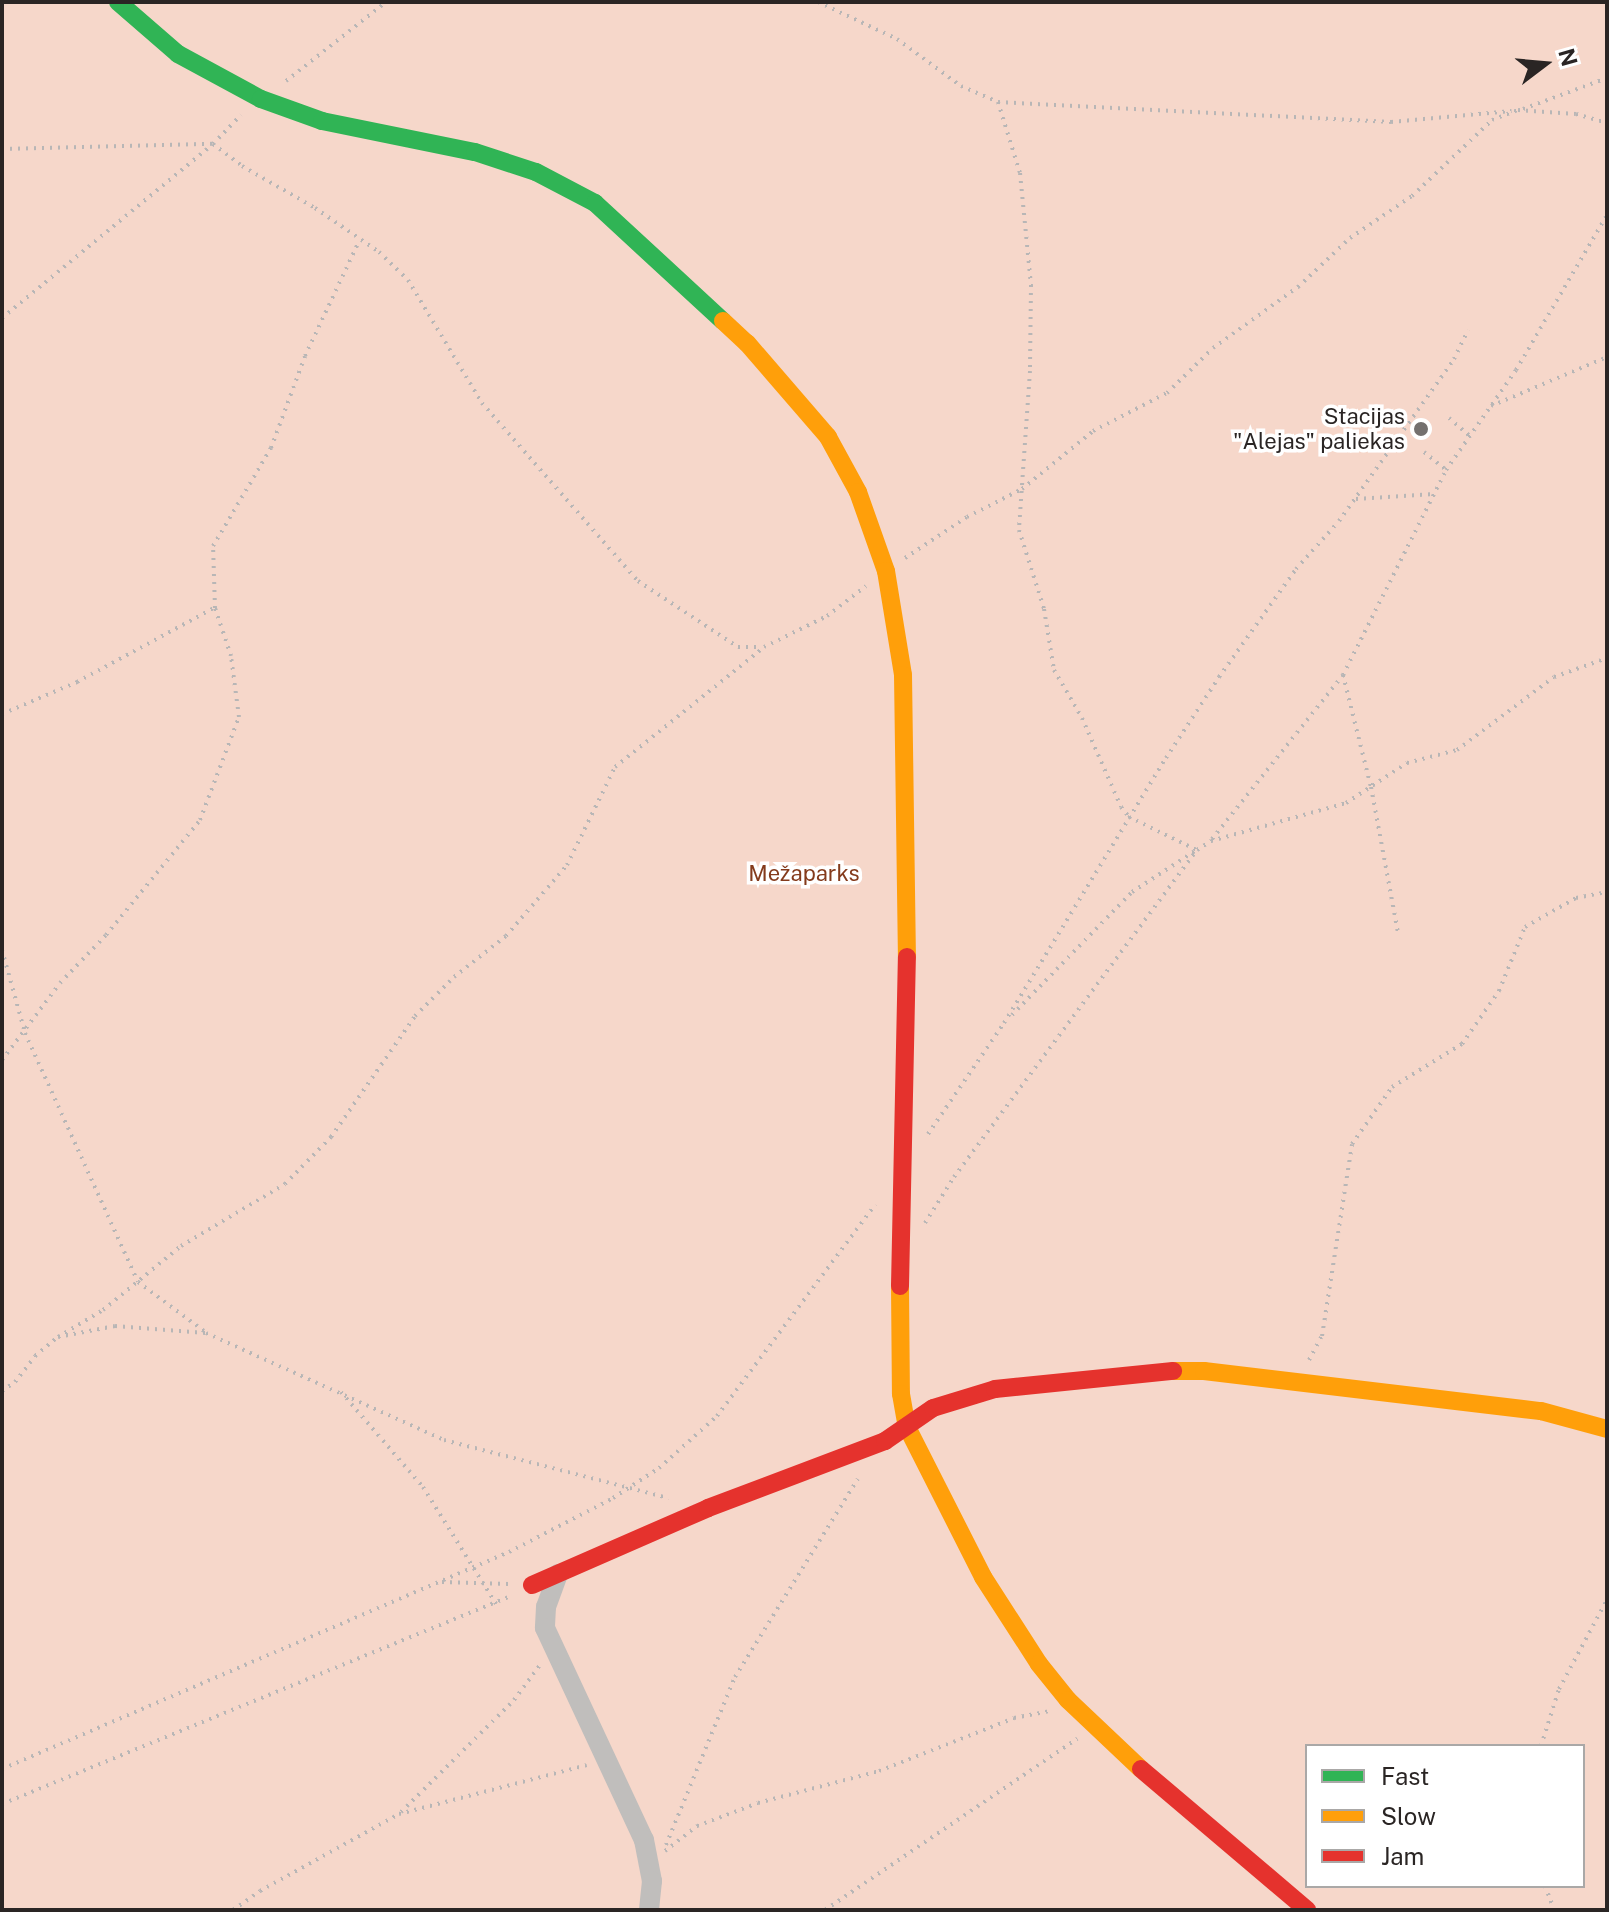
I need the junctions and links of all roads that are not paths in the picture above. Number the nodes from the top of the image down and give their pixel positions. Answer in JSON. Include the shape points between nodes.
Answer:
{"nodes":[{"id":1,"x":118,"y":2,"type":"edge"},
{"id":2,"x":907,"y":1427,"type":"junction"},
{"id":3,"x":1607,"y":1429,"type":"edge"},
{"id":4,"x":558,"y":1574,"type":"junction"},
{"id":5,"x":532,"y":1585,"type":"road end"},
{"id":6,"x":649,"y":1910,"type":"edge"},
{"id":7,"x":1307,"y":1910,"type":"edge"}],
"edges":[{"from":1,"to":2,"type":"street","via":[[178,54],[261,99],[322,121],[475,152],[536,172],[595,203],[747,343],[828,437],[858,492],[886,571],[903,675],[907,987],[899,1262],[901,1394]]},
{"from":2,"to":3,"type":"street","via":[[933,1408],[995,1389],[1155,1371],[1204,1371],[1541,1411]]},
{"from":2,"to":4,"type":"street","via":[[885,1441],[708,1508]]},
{"from":2,"to":7,"type":"street","via":[[983,1577],[1039,1664],[1095,1727]]},
{"from":4,"to":5,"type":"street"},
{"from":4,"to":6,"type":"street","via":[[545,1628],[644,1840],[652,1881]]}]}
